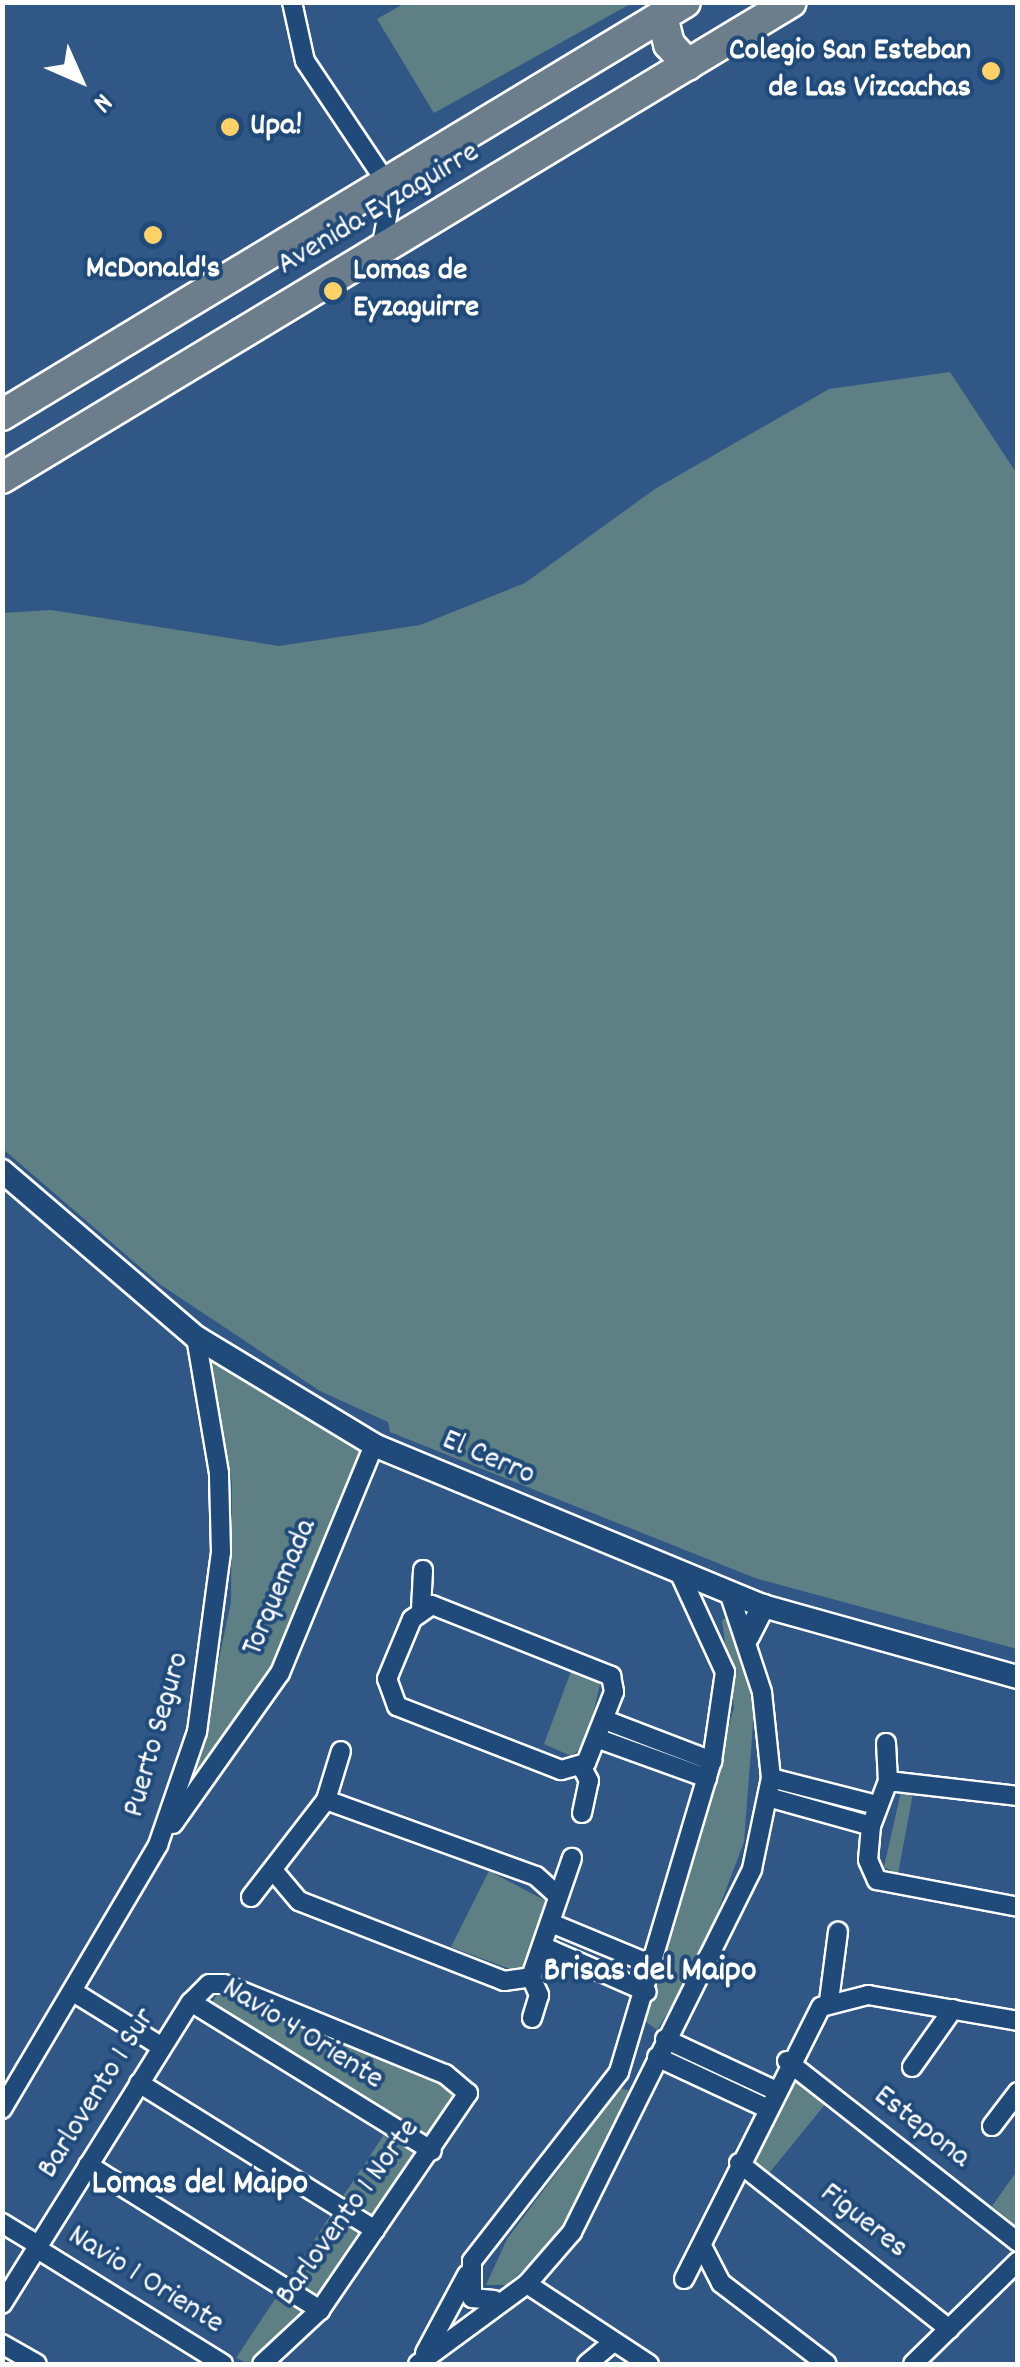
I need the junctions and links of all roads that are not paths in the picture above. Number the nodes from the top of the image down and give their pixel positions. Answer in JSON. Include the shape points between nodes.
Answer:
{"nodes":[{"id":1,"x":292,"y":2,"type":"edge"},
{"id":2,"x":792,"y":2,"type":"edge"},
{"id":3,"x":673,"y":9,"type":"edge"},
{"id":4,"x":688,"y":64,"type":"junction"},
{"id":5,"x":359,"y":144,"type":"junction"},
{"id":6,"x":388,"y":182,"type":"junction"},
{"id":7,"x":346,"y":207,"type":"junction"},
{"id":8,"x":376,"y":252,"type":"junction"},
{"id":9,"x":125,"y":340,"type":"junction"},
{"id":10,"x":153,"y":387,"type":"junction"},
{"id":11,"x":2,"y":415,"type":"edge"},
{"id":12,"x":2,"y":478,"type":"edge"},
{"id":13,"x":2,"y":1171,"type":"edge"},
{"id":14,"x":196,"y":1337,"type":"junction"},
{"id":15,"x":374,"y":1445,"type":"junction"},
{"id":16,"x":422,"y":1570,"type":"dead end"},
{"id":17,"x":679,"y":1572,"type":"junction"},
{"id":18,"x":729,"y":1592,"type":"junction"},
{"id":19,"x":764,"y":1606,"type":"junction"},
{"id":20,"x":419,"y":1611,"type":"junction"},
{"id":21,"x":748,"y":1636,"type":"junction"},
{"id":22,"x":1018,"y":1677,"type":"edge"},
{"id":23,"x":605,"y":1720,"type":"junction"},
{"id":24,"x":599,"y":1739,"type":"junction"},
{"id":25,"x":886,"y":1743,"type":"dead end"},
{"id":26,"x":341,"y":1751,"type":"dead end"},
{"id":27,"x":582,"y":1767,"type":"junction"},
{"id":28,"x":709,"y":1770,"type":"junction"},
{"id":29,"x":888,"y":1781,"type":"junction"},
{"id":30,"x":769,"y":1788,"type":"junction"},
{"id":31,"x":1018,"y":1796,"type":"edge"},
{"id":32,"x":326,"y":1800,"type":"junction"},
{"id":33,"x":877,"y":1805,"type":"junction"},
{"id":34,"x":582,"y":1813,"type":"dead end"},
{"id":35,"x":871,"y":1826,"type":"junction"},
{"id":36,"x":158,"y":1845,"type":"junction"},
{"id":37,"x":572,"y":1858,"type":"dead end"},
{"id":38,"x":277,"y":1875,"type":"junction"},
{"id":39,"x":555,"y":1892,"type":"junction"},
{"id":40,"x":251,"y":1898,"type":"dead end"},
{"id":41,"x":1018,"y":1907,"type":"edge"},
{"id":42,"x":551,"y":1923,"type":"junction"},
{"id":43,"x":838,"y":1932,"type":"dead end"},
{"id":44,"x":544,"y":1947,"type":"junction"},
{"id":45,"x":655,"y":1966,"type":"junction"},
{"id":46,"x":531,"y":1976,"type":"junction"},
{"id":47,"x":648,"y":1992,"type":"junction"},
{"id":48,"x":76,"y":1993,"type":"junction"},
{"id":49,"x":829,"y":2001,"type":"junction"},
{"id":50,"x":191,"y":2002,"type":"junction"},
{"id":51,"x":953,"y":2009,"type":"junction"},
{"id":52,"x":532,"y":2018,"type":"dead end"},
{"id":53,"x":1018,"y":2021,"type":"edge"},
{"id":54,"x":162,"y":2047,"type":"junction"},
{"id":55,"x":662,"y":2048,"type":"junction"},
{"id":56,"x":787,"y":2061,"type":"junction"},
{"id":57,"x":912,"y":2067,"type":"dead end"},
{"id":58,"x":139,"y":2083,"type":"junction"},
{"id":59,"x":466,"y":2088,"type":"joint"},
{"id":60,"x":772,"y":2089,"type":"junction"},
{"id":61,"x":1018,"y":2092,"type":"edge"},
{"id":62,"x":764,"y":2107,"type":"junction"},
{"id":63,"x":2,"y":2108,"type":"edge"},
{"id":64,"x":992,"y":2126,"type":"dead end"},
{"id":65,"x":432,"y":2151,"type":"junction"},
{"id":66,"x":739,"y":2163,"type":"junction"},
{"id":67,"x":88,"y":2165,"type":"junction"},
{"id":68,"x":2,"y":2223,"type":"edge"},
{"id":69,"x":374,"y":2230,"type":"junction"},
{"id":70,"x":1018,"y":2242,"type":"edge"},
{"id":71,"x":37,"y":2246,"type":"junction"},
{"id":72,"x":702,"y":2246,"type":"junction"},
{"id":73,"x":1018,"y":2261,"type":"edge"},
{"id":74,"x":468,"y":2272,"type":"junction"},
{"id":75,"x":684,"y":2280,"type":"dead end"},
{"id":76,"x":527,"y":2284,"type":"junction"},
{"id":77,"x":494,"y":2300,"type":"junction"},
{"id":78,"x":2,"y":2304,"type":"edge"},
{"id":79,"x":320,"y":2310,"type":"junction"},
{"id":80,"x":949,"y":2329,"type":"junction"},
{"id":81,"x":612,"y":2343,"type":"junction"},
{"id":82,"x":2,"y":2344,"type":"edge"},
{"id":83,"x":37,"y":2364,"type":"edge"},
{"id":84,"x":223,"y":2364,"type":"edge"},
{"id":85,"x":262,"y":2364,"type":"edge"},
{"id":86,"x":420,"y":2364,"type":"edge"},
{"id":87,"x":587,"y":2364,"type":"edge"},
{"id":88,"x":649,"y":2364,"type":"edge"},
{"id":89,"x":828,"y":2364,"type":"edge"},
{"id":90,"x":913,"y":2364,"type":"edge"}],
"edges":[{"from":1,"to":5,"type":"street","via":[[305,61]]},
{"from":2,"to":4,"type":"main road","name":"Avenida Eyzaguirre"},
{"from":3,"to":4,"type":"main road","via":[[668,44]]},
{"from":3,"to":6,"type":"main road","name":"Avenida Eyzaguirre"},
{"from":4,"to":8,"type":"main road","name":"Avenida Eyzaguirre"},
{"from":5,"to":6,"type":"street"},
{"from":5,"to":7,"type":"street","via":[[362,176]]},
{"from":6,"to":7,"type":"main road","name":"Avenida Eyzaguirre"},
{"from":6,"to":8,"type":"street","via":[[396,211]]},
{"from":7,"to":9,"type":"main road","name":"Avenida Eyzaguirre"},
{"from":8,"to":10,"type":"main road","name":"Avenida Eyzaguirre"},
{"from":9,"to":10,"type":"main road","via":[[126,372]]},
{"from":9,"to":11,"type":"main road","name":"Avenida Eyzaguirre"},
{"from":10,"to":12,"type":"main road","name":"Avenida Eyzaguirre"},
{"from":13,"to":14,"type":"street","name":"El Cerro"},
{"from":14,"to":15,"type":"street","name":"El Cerro"},
{"from":14,"to":36,"type":"street","name":"Puerto Seguro","via":[[219,1473],[218,1612],[196,1732]]},
{"from":15,"to":17,"type":"street","name":"El Cerro"},
{"from":15,"to":36,"type":"street","name":"Torquemada","via":[[280,1673]]},
{"from":16,"to":20,"type":"street"},
{"from":17,"to":18,"type":"street","name":"El Cerro"},
{"from":17,"to":28,"type":"street","via":[[725,1672]]},
{"from":18,"to":19,"type":"street","name":"El Cerro"},
{"from":18,"to":21,"type":"street"},
{"from":19,"to":21,"type":"street"},
{"from":19,"to":22,"type":"street","name":"El Cerro"},
{"from":20,"to":23,"type":"street","via":[[445,1606],[613,1682]]},
{"from":20,"to":27,"type":"street","via":[[387,1679],[389,1697],[561,1770]]},
{"from":21,"to":30,"type":"street"},
{"from":23,"to":24,"type":"street"},
{"from":23,"to":28,"type":"street"},
{"from":24,"to":27,"type":"street"},
{"from":24,"to":28,"type":"street"},
{"from":25,"to":29,"type":"street"},
{"from":26,"to":32,"type":"street"},
{"from":27,"to":34,"type":"street","via":[[590,1781]]},
{"from":28,"to":45,"type":"street"},
{"from":29,"to":31,"type":"street"},
{"from":29,"to":33,"type":"street"},
{"from":30,"to":33,"type":"street"},
{"from":30,"to":35,"type":"street"},
{"from":30,"to":55,"type":"street","via":[[752,1869]]},
{"from":32,"to":38,"type":"street"},
{"from":32,"to":39,"type":"street","via":[[536,1876]]},
{"from":33,"to":35,"type":"street"},
{"from":35,"to":41,"type":"street","via":[[872,1874],[891,1886]]},
{"from":36,"to":48,"type":"street","name":"Puerto Seguro"},
{"from":37,"to":39,"type":"street"},
{"from":38,"to":40,"type":"street"},
{"from":38,"to":46,"type":"street","via":[[299,1901],[504,1980]]},
{"from":39,"to":42,"type":"street"},
{"from":42,"to":44,"type":"street"},
{"from":42,"to":45,"type":"street"},
{"from":43,"to":49,"type":"street"},
{"from":44,"to":46,"type":"street"},
{"from":44,"to":47,"type":"street"},
{"from":45,"to":47,"type":"street"},
{"from":46,"to":52,"type":"street","via":[[539,1995]]},
{"from":47,"to":74,"type":"street","via":[[601,2102]]},
{"from":48,"to":54,"type":"street"},
{"from":48,"to":63,"type":"street","name":"Puerto Seguro"},
{"from":49,"to":51,"type":"street","via":[[868,1995]]},
{"from":49,"to":56,"type":"street"},
{"from":50,"to":54,"type":"street","name":"Barlovento 1 Sur"},
{"from":50,"to":59,"type":"street","name":"Barlovento 1 Sur","via":[[208,1984],[224,1984]]},
{"from":50,"to":65,"type":"street","name":"Navio 4 Oriente"},
{"from":51,"to":53,"type":"street"},
{"from":51,"to":57,"type":"street"},
{"from":54,"to":58,"type":"street","name":"Barlovento 1 Sur"},
{"from":55,"to":60,"type":"street"},
{"from":55,"to":62,"type":"street"},
{"from":55,"to":76,"type":"street","via":[[594,2195]]},
{"from":56,"to":60,"type":"street"},
{"from":56,"to":70,"type":"street","name":"Estepona"},
{"from":58,"to":67,"type":"street","name":"Barlovento 1 Sur"},
{"from":58,"to":69,"type":"street"},
{"from":59,"to":65,"type":"street","name":"Barlovento 1 Norte","via":[[466,2103]]},
{"from":60,"to":62,"type":"street"},
{"from":61,"to":64,"type":"street"},
{"from":62,"to":66,"type":"street"},
{"from":65,"to":69,"type":"street","name":"Barlovento 1 Norte"},
{"from":66,"to":72,"type":"street"},
{"from":66,"to":80,"type":"street","name":"Figueres"},
{"from":67,"to":71,"type":"street","name":"Barlovento 1 Sur"},
{"from":67,"to":79,"type":"street"},
{"from":68,"to":71,"type":"street","name":"Navio 1 Oriente"},
{"from":69,"to":79,"type":"street","name":"Barlovento 1 Norte"},
{"from":71,"to":78,"type":"street","name":"Barlovento 1 Sur"},
{"from":71,"to":84,"type":"street","name":"Navio 1 Oriente"},
{"from":72,"to":75,"type":"street"},
{"from":72,"to":89,"type":"street","via":[[721,2283]]},
{"from":73,"to":80,"type":"street"},
{"from":74,"to":77,"type":"street","via":[[472,2298]]},
{"from":74,"to":86,"type":"street"},
{"from":76,"to":77,"type":"street"},
{"from":76,"to":81,"type":"street"},
{"from":77,"to":86,"type":"street"},
{"from":79,"to":85,"type":"street","name":"Barlovento 1 Norte"},
{"from":80,"to":90,"type":"street"},
{"from":81,"to":87,"type":"street"},
{"from":81,"to":88,"type":"street"},
{"from":82,"to":83,"type":"street"}]}
